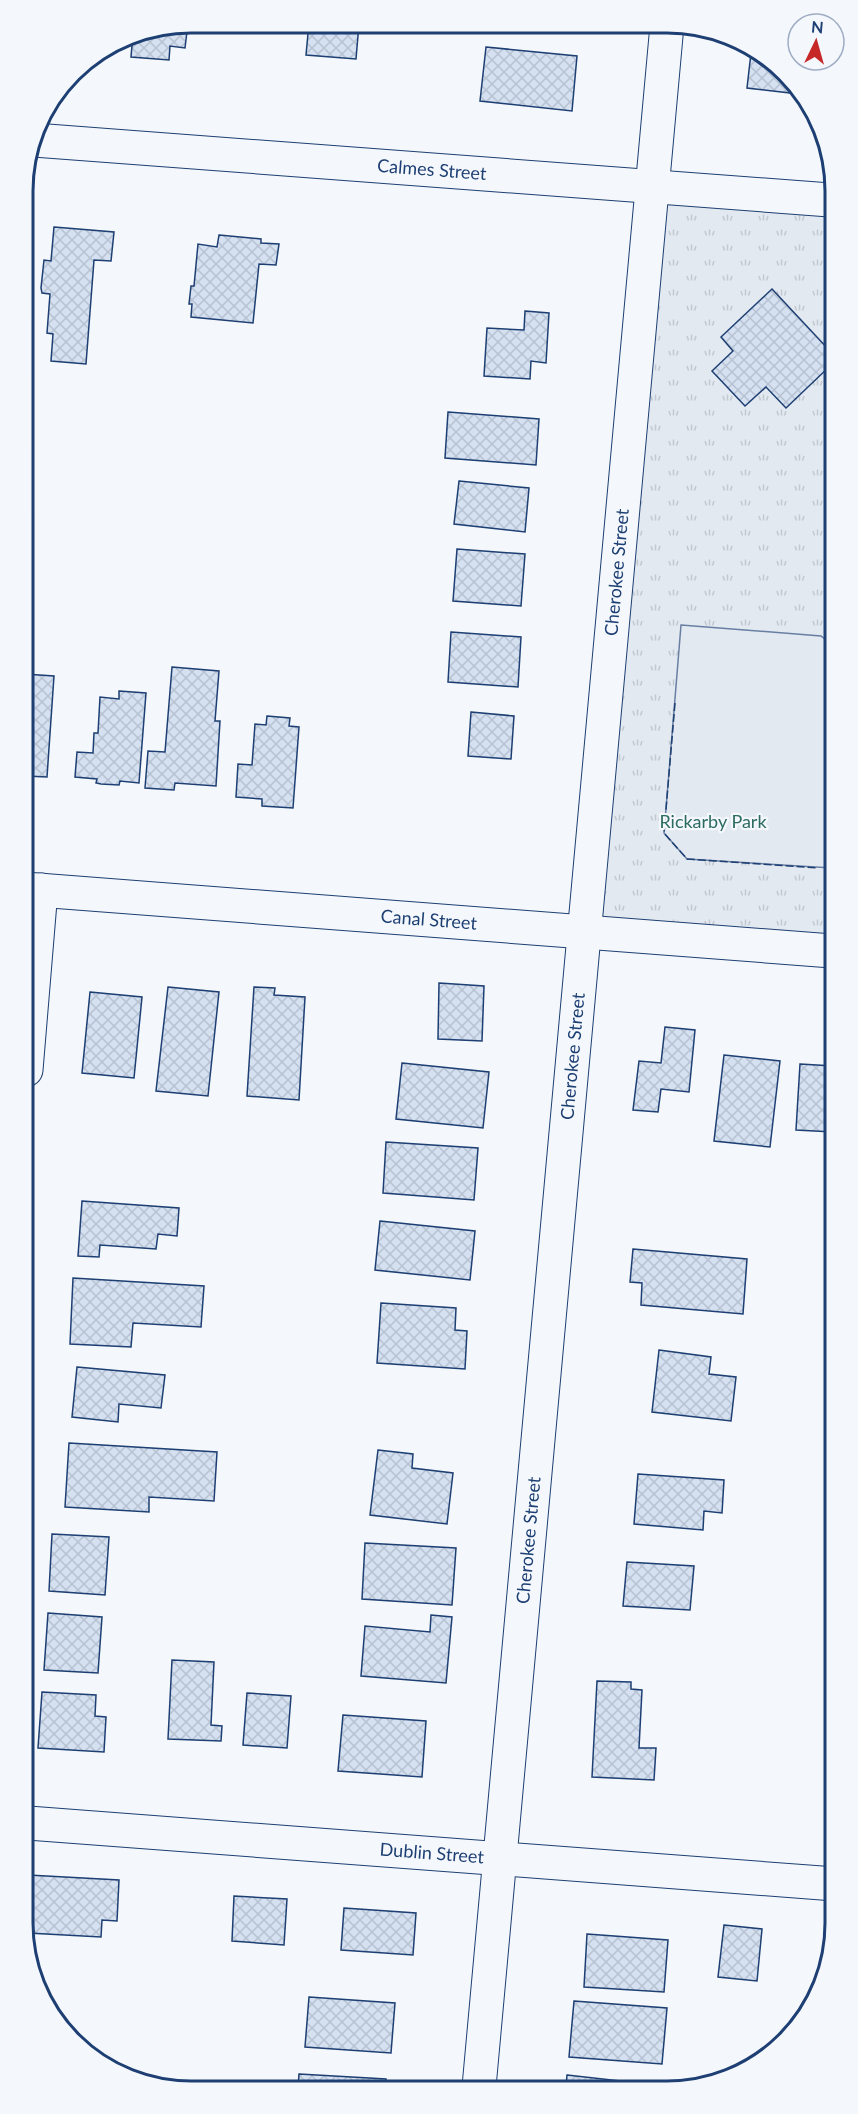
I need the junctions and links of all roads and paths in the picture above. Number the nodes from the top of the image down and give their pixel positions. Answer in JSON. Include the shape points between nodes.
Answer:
{"nodes":[{"id":1,"x":666,"y":33,"type":"edge"},
{"id":2,"x":41,"y":141,"type":"edge"},
{"id":3,"x":653,"y":187,"type":"junction"},
{"id":4,"x":825,"y":200,"type":"edge"},
{"id":5,"x":33,"y":889,"type":"edge"},
{"id":6,"x":584,"y":932,"type":"junction"},
{"id":7,"x":825,"y":950,"type":"edge"},
{"id":8,"x":33,"y":1823,"type":"edge"},
{"id":9,"x":499,"y":1859,"type":"junction"},
{"id":10,"x":825,"y":1883,"type":"edge"},
{"id":11,"x":480,"y":2081,"type":"edge"}],
"edges":[{"from":1,"to":3,"type":"street","name":"Cherokee Street"},
{"from":2,"to":3,"type":"street","name":"Calmes Street"},
{"from":3,"to":4,"type":"street","name":"Calmes Street"},
{"from":3,"to":6,"type":"street","name":"Cherokee Street"},
{"from":5,"to":6,"type":"street","name":"Canal Street"},
{"from":6,"to":7,"type":"street","name":"Canal Street"},
{"from":6,"to":9,"type":"street","name":"Cherokee Street"},
{"from":8,"to":9,"type":"street","name":"Dublin Street"},
{"from":9,"to":10,"type":"street","name":"Dublin Street"},
{"from":9,"to":11,"type":"street","name":"Cherokee Street"}]}
